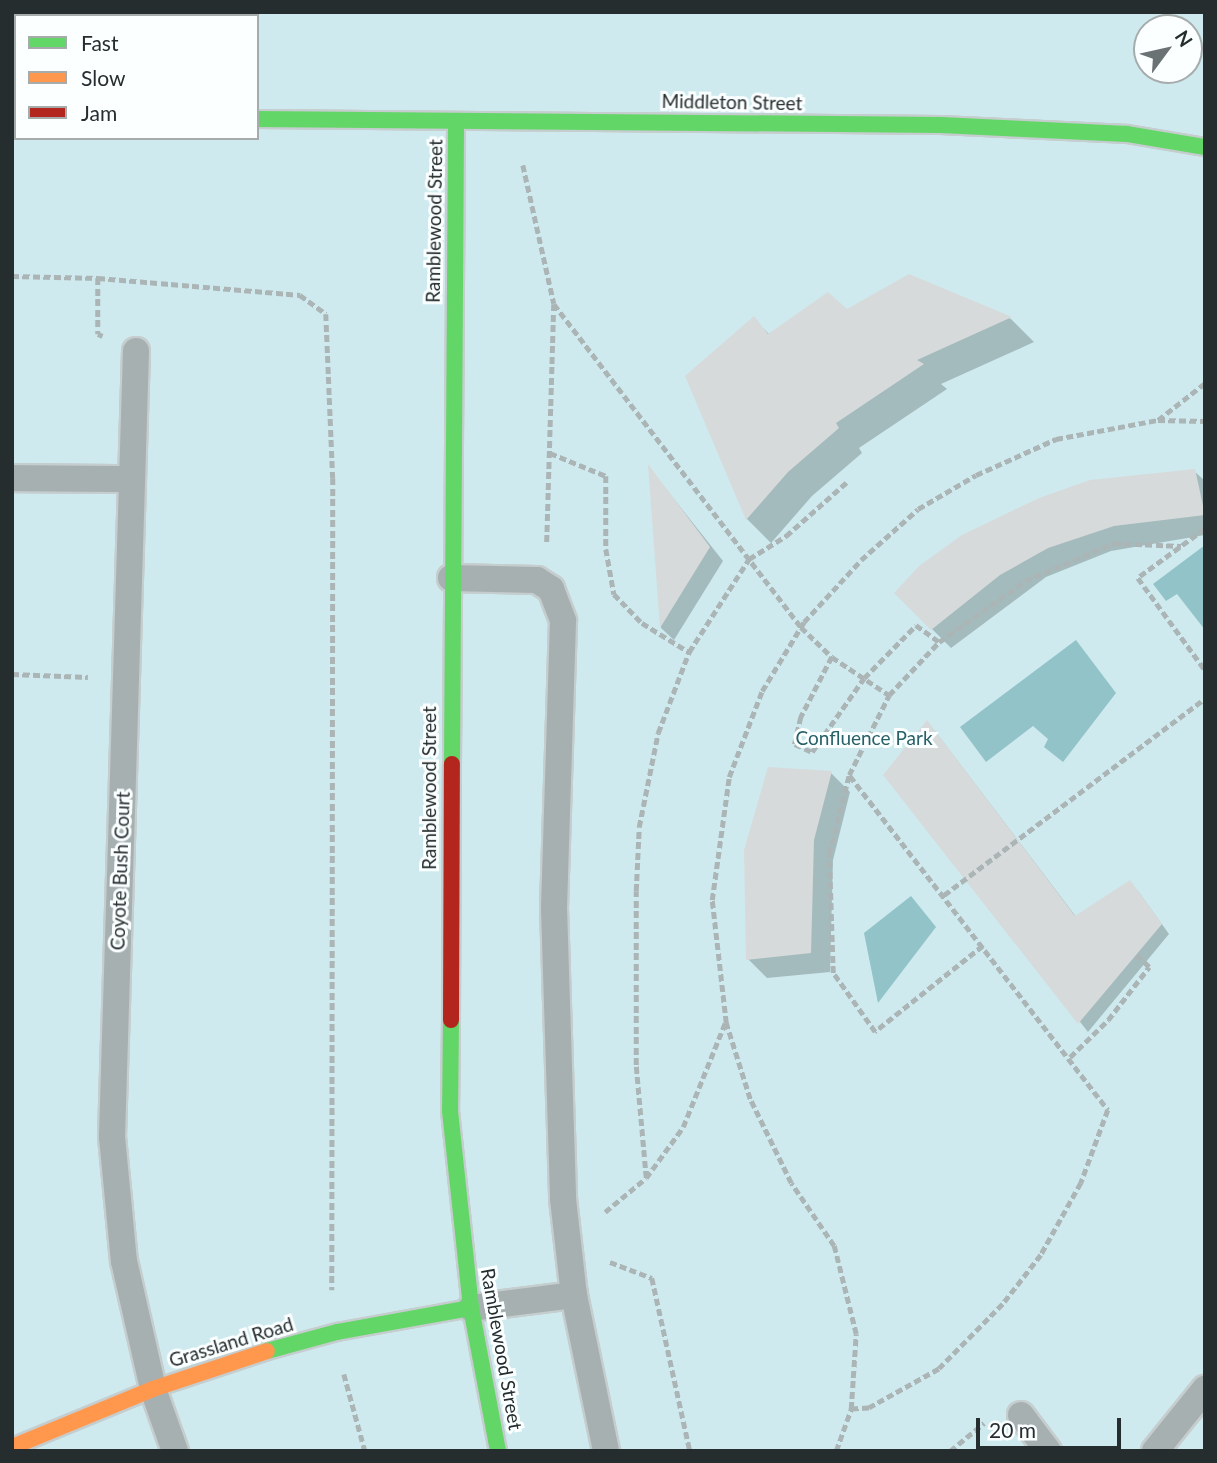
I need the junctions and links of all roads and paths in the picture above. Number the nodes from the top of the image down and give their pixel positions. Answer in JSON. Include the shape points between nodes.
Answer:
{"nodes":[{"id":1,"x":259,"y":119,"type":"edge"},
{"id":2,"x":456,"y":121,"type":"junction"},
{"id":3,"x":1205,"y":147,"type":"edge"},
{"id":4,"x":522,"y":162,"type":"dead end"},
{"id":5,"x":12,"y":276,"type":"edge"},
{"id":6,"x":98,"y":278,"type":"junction"},
{"id":7,"x":554,"y":304,"type":"junction"},
{"id":8,"x":136,"y":351,"type":"joint"},
{"id":9,"x":1205,"y":383,"type":"edge"},
{"id":10,"x":1158,"y":421,"type":"junction"},
{"id":11,"x":1205,"y":421,"type":"edge"},
{"id":12,"x":550,"y":453,"type":"junction"},
{"id":13,"x":12,"y":478,"type":"edge"},
{"id":14,"x":132,"y":479,"type":"junction"},
{"id":15,"x":848,"y":481,"type":"dead end"},
{"id":16,"x":1205,"y":529,"type":"edge"},
{"id":17,"x":1181,"y":546,"type":"junction"},
{"id":18,"x":749,"y":559,"type":"junction"},
{"id":19,"x":451,"y":578,"type":"junction"},
{"id":20,"x":545,"y":584,"type":"junction"},
{"id":21,"x":801,"y":627,"type":"junction"},
{"id":22,"x":939,"y":642,"type":"junction"},
{"id":23,"x":689,"y":653,"type":"junction"},
{"id":24,"x":832,"y":657,"type":"junction"},
{"id":25,"x":1205,"y":670,"type":"edge"},
{"id":26,"x":12,"y":674,"type":"edge"},
{"id":27,"x":126,"y":678,"type":"junction"},
{"id":28,"x":863,"y":678,"type":"junction"},
{"id":29,"x":889,"y":695,"type":"junction"},
{"id":30,"x":1205,"y":698,"type":"edge"},
{"id":31,"x":849,"y":775,"type":"junction"},
{"id":32,"x":944,"y":895,"type":"junction"},
{"id":33,"x":983,"y":946,"type":"junction"},
{"id":34,"x":1134,"y":953,"type":"dead end"},
{"id":35,"x":726,"y":1023,"type":"junction"},
{"id":36,"x":1070,"y":1057,"type":"junction"},
{"id":37,"x":646,"y":1178,"type":"junction"},
{"id":38,"x":606,"y":1223,"type":"dead end"},
{"id":39,"x":609,"y":1254,"type":"dead end"},
{"id":40,"x":574,"y":1295,"type":"junction"},
{"id":41,"x":471,"y":1308,"type":"junction"},
{"id":42,"x":337,"y":1332,"type":"junction"},
{"id":43,"x":153,"y":1389,"type":"junction"},
{"id":44,"x":1205,"y":1389,"type":"edge"},
{"id":45,"x":851,"y":1409,"type":"junction"},
{"id":46,"x":1021,"y":1415,"type":"dead end"},
{"id":47,"x":12,"y":1447,"type":"edge"},
{"id":48,"x":175,"y":1451,"type":"edge"},
{"id":49,"x":365,"y":1451,"type":"edge"},
{"id":50,"x":499,"y":1451,"type":"edge"},
{"id":51,"x":606,"y":1451,"type":"edge"},
{"id":52,"x":690,"y":1451,"type":"edge"},
{"id":53,"x":836,"y":1451,"type":"edge"},
{"id":54,"x":1048,"y":1451,"type":"edge"},
{"id":55,"x":1155,"y":1451,"type":"edge"}],
"edges":[{"from":1,"to":2,"type":"street","name":"Middleton Street"},
{"from":2,"to":3,"type":"street","name":"Middleton Street","via":[[941,125],[1128,134]]},
{"from":2,"to":19,"type":"street","name":"Ramblewood Street"},
{"from":4,"to":7,"type":"path"},
{"from":5,"to":6,"type":"path"},
{"from":6,"to":8,"type":"path","via":[[98,334]]},
{"from":6,"to":42,"type":"path","via":[[300,295],[319,304],[329,328],[336,940],[331,1283]]},
{"from":7,"to":12,"type":"path"},
{"from":7,"to":18,"type":"path"},
{"from":8,"to":14,"type":"lane","name":"Coyote Bush Court"},
{"from":9,"to":10,"type":"path"},
{"from":10,"to":11,"type":"path"},
{"from":10,"to":21,"type":"path","via":[[1056,439],[976,475],[918,509],[861,560]]},
{"from":12,"to":20,"type":"path"},
{"from":12,"to":23,"type":"path","via":[[606,476],[606,549],[614,594],[642,623]]},
{"from":13,"to":14,"type":"lane"},
{"from":14,"to":27,"type":"lane","name":"Coyote Bush Court"},
{"from":15,"to":18,"type":"path","via":[[786,536]]},
{"from":16,"to":17,"type":"path"},
{"from":17,"to":22,"type":"path","via":[[1114,543],[1025,582]]},
{"from":17,"to":25,"type":"path","via":[[1138,578]]},
{"from":18,"to":21,"type":"path"},
{"from":18,"to":23,"type":"path"},
{"from":19,"to":20,"type":"lane"},
{"from":19,"to":41,"type":"street","name":"Ramblewood Street","via":[[450,1111]]},
{"from":20,"to":40,"type":"lane","via":[[563,621],[554,908],[555,1054]]},
{"from":21,"to":24,"type":"path"},
{"from":21,"to":35,"type":"path","via":[[762,691],[729,777],[712,900]]},
{"from":22,"to":28,"type":"path","via":[[916,625]]},
{"from":22,"to":29,"type":"path"},
{"from":23,"to":37,"type":"path","via":[[658,733],[639,827],[636,1065]]},
{"from":24,"to":28,"type":"path"},
{"from":24,"to":28,"type":"path","via":[[801,717],[795,744],[812,752]]},
{"from":26,"to":27,"type":"path"},
{"from":27,"to":43,"type":"lane","name":"Coyote Bush Court","via":[[112,1138],[124,1261]]},
{"from":28,"to":29,"type":"path"},
{"from":29,"to":31,"type":"path"},
{"from":30,"to":32,"type":"path"},
{"from":31,"to":32,"type":"path"},
{"from":31,"to":33,"type":"path","via":[[829,854],[833,973],[874,1032]]},
{"from":32,"to":33,"type":"path"},
{"from":33,"to":36,"type":"path"},
{"from":34,"to":36,"type":"path","via":[[1149,967],[1108,1020]]},
{"from":35,"to":37,"type":"path","via":[[683,1127]]},
{"from":35,"to":45,"type":"path","via":[[750,1099],[791,1183],[834,1246],[856,1334]]},
{"from":36,"to":45,"type":"path","via":[[1108,1110],[1081,1183],[1041,1255],[1003,1304],[939,1369],[869,1408]]},
{"from":37,"to":38,"type":"path","via":[[604,1212]]},
{"from":39,"to":52,"type":"path","via":[[609,1262],[652,1278]]},
{"from":40,"to":41,"type":"lane"},
{"from":40,"to":51,"type":"lane"},
{"from":41,"to":42,"type":"street","name":"Grassland Road"},
{"from":41,"to":50,"type":"street","name":"Ramblewood Street"},
{"from":42,"to":43,"type":"street","name":"Grassland Road"},
{"from":42,"to":49,"type":"path","via":[[348,1397]]},
{"from":43,"to":47,"type":"street","name":"Grassland Road"},
{"from":43,"to":48,"type":"lane","name":"Coyote Bush Court"},
{"from":44,"to":55,"type":"lane"},
{"from":45,"to":53,"type":"path"},
{"from":46,"to":54,"type":"lane"}]}
